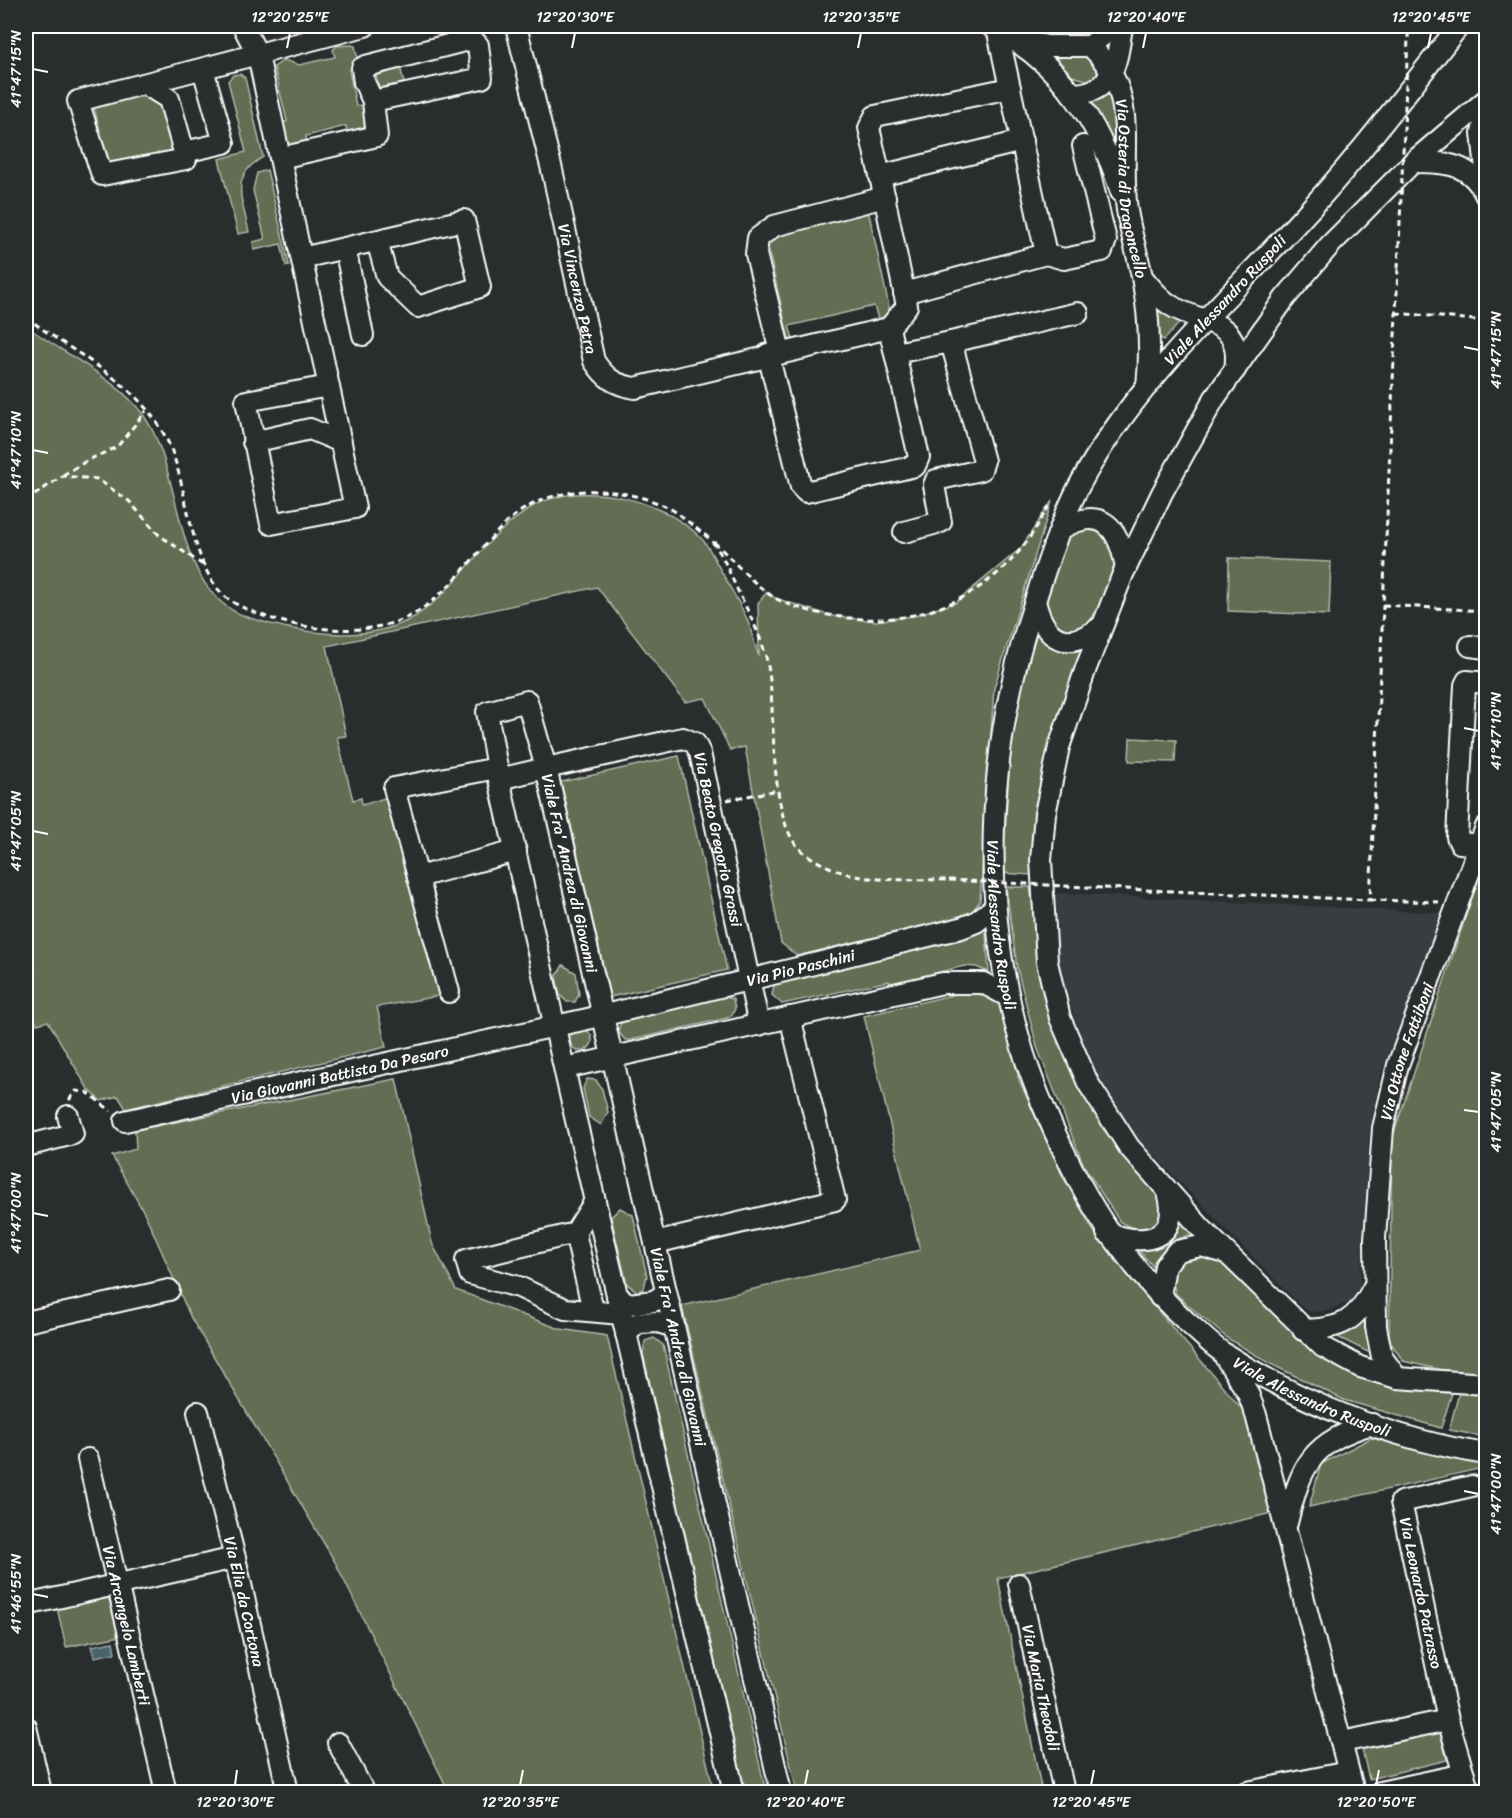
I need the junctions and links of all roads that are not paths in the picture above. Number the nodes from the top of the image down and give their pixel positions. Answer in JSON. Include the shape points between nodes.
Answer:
{"nodes":[{"id":1,"x":243,"y":26,"type":"edge"},
{"id":2,"x":365,"y":26,"type":"edge"},
{"id":3,"x":516,"y":26,"type":"edge"},
{"id":4,"x":1114,"y":26,"type":"edge"},
{"id":5,"x":1122,"y":26,"type":"edge"},
{"id":6,"x":1441,"y":26,"type":"edge"},
{"id":7,"x":1459,"y":26,"type":"edge"},
{"id":8,"x":994,"y":27,"type":"edge"},
{"id":9,"x":1014,"y":38,"type":"junction"},
{"id":10,"x":1090,"y":46,"type":"junction"},
{"id":11,"x":258,"y":55,"type":"junction"},
{"id":12,"x":1433,"y":58,"type":"junction"},
{"id":13,"x":203,"y":69,"type":"junction"},
{"id":14,"x":1112,"y":71,"type":"junction"},
{"id":15,"x":145,"y":84,"type":"junction"},
{"id":16,"x":1010,"y":88,"type":"junction"},
{"id":17,"x":1072,"y":94,"type":"junction"},
{"id":18,"x":1486,"y":100,"type":"edge"},
{"id":19,"x":373,"y":101,"type":"junction"},
{"id":20,"x":1486,"y":113,"type":"edge"},
{"id":21,"x":1022,"y":141,"type":"junction"},
{"id":22,"x":1083,"y":146,"type":"dead end"},
{"id":23,"x":184,"y":152,"type":"junction"},
{"id":24,"x":280,"y":158,"type":"junction"},
{"id":25,"x":1413,"y":162,"type":"junction"},
{"id":26,"x":1486,"y":170,"type":"edge"},
{"id":27,"x":880,"y":176,"type":"junction"},
{"id":28,"x":1486,"y":196,"type":"edge"},
{"id":29,"x":885,"y":197,"type":"junction"},
{"id":30,"x":1126,"y":209,"type":"junction"},
{"id":31,"x":377,"y":241,"type":"junction"},
{"id":32,"x":345,"y":248,"type":"junction"},
{"id":33,"x":1046,"y":254,"type":"junction"},
{"id":34,"x":302,"y":258,"type":"junction"},
{"id":35,"x":1142,"y":276,"type":"junction"},
{"id":36,"x":905,"y":300,"type":"junction"},
{"id":37,"x":1078,"y":313,"type":"dead end"},
{"id":38,"x":1206,"y":320,"type":"junction"},
{"id":39,"x":889,"y":328,"type":"junction"},
{"id":40,"x":363,"y":335,"type":"dead end"},
{"id":41,"x":951,"y":342,"type":"junction"},
{"id":42,"x":774,"y":353,"type":"junction"},
{"id":43,"x":895,"y":353,"type":"junction"},
{"id":44,"x":1235,"y":370,"type":"junction"},
{"id":45,"x":329,"y":386,"type":"junction"},
{"id":46,"x":1147,"y":386,"type":"junction"},
{"id":47,"x":253,"y":442,"type":"junction"},
{"id":48,"x":341,"y":442,"type":"junction"},
{"id":49,"x":1061,"y":529,"type":"junction"},
{"id":50,"x":904,"y":532,"type":"dead end"},
{"id":51,"x":1126,"y":568,"type":"junction"},
{"id":52,"x":1035,"y":601,"type":"junction"},
{"id":53,"x":1102,"y":626,"type":"junction"},
{"id":54,"x":1486,"y":683,"type":"edge"},
{"id":55,"x":546,"y":768,"type":"junction"},
{"id":56,"x":498,"y":773,"type":"junction"},
{"id":57,"x":1484,"y":836,"type":"edge"},
{"id":58,"x":516,"y":852,"type":"junction"},
{"id":59,"x":418,"y":877,"type":"junction"},
{"id":60,"x":994,"y":908,"type":"junction"},
{"id":61,"x":749,"y":980,"type":"junction"},
{"id":62,"x":449,"y":992,"type":"dead end"},
{"id":63,"x":1009,"y":997,"type":"junction"},
{"id":64,"x":601,"y":1016,"type":"junction"},
{"id":65,"x":790,"y":1017,"type":"junction"},
{"id":66,"x":759,"y":1025,"type":"junction"},
{"id":67,"x":556,"y":1027,"type":"junction"},
{"id":68,"x":612,"y":1059,"type":"junction"},
{"id":69,"x":565,"y":1068,"type":"junction"},
{"id":70,"x":68,"y":1116,"type":"road end"},
{"id":71,"x":125,"y":1121,"type":"road end"},
{"id":72,"x":26,"y":1146,"type":"edge"},
{"id":73,"x":1168,"y":1192,"type":"junction"},
{"id":74,"x":595,"y":1202,"type":"junction"},
{"id":75,"x":575,"y":1233,"type":"junction"},
{"id":76,"x":1107,"y":1233,"type":"junction"},
{"id":77,"x":655,"y":1243,"type":"junction"},
{"id":78,"x":1227,"y":1255,"type":"junction"},
{"id":79,"x":1374,"y":1285,"type":"junction"},
{"id":80,"x":170,"y":1290,"type":"dead end"},
{"id":81,"x":666,"y":1293,"type":"junction"},
{"id":82,"x":1160,"y":1297,"type":"junction"},
{"id":83,"x":593,"y":1310,"type":"junction"},
{"id":84,"x":622,"y":1315,"type":"junction"},
{"id":85,"x":26,"y":1322,"type":"edge"},
{"id":86,"x":674,"y":1327,"type":"junction"},
{"id":87,"x":1303,"y":1330,"type":"junction"},
{"id":88,"x":1219,"y":1350,"type":"junction"},
{"id":89,"x":1397,"y":1378,"type":"junction"},
{"id":90,"x":1486,"y":1384,"type":"edge"},
{"id":91,"x":198,"y":1412,"type":"dead end"},
{"id":92,"x":1372,"y":1424,"type":"junction"},
{"id":93,"x":1486,"y":1454,"type":"edge"},
{"id":94,"x":88,"y":1459,"type":"dead end"},
{"id":95,"x":1472,"y":1486,"type":"dead end"},
{"id":96,"x":1287,"y":1526,"type":"junction"},
{"id":97,"x":235,"y":1558,"type":"junction"},
{"id":98,"x":118,"y":1584,"type":"junction"},
{"id":99,"x":1019,"y":1584,"type":"dead end"},
{"id":100,"x":26,"y":1605,"type":"edge"},
{"id":101,"x":1448,"y":1720,"type":"junction"},
{"id":102,"x":26,"y":1727,"type":"edge"},
{"id":103,"x":1342,"y":1742,"type":"junction"},
{"id":104,"x":338,"y":1743,"type":"dead end"},
{"id":105,"x":1348,"y":1772,"type":"junction"},
{"id":106,"x":1466,"y":1783,"type":"edge"},
{"id":107,"x":35,"y":1785,"type":"edge"},
{"id":108,"x":166,"y":1792,"type":"edge"},
{"id":109,"x":288,"y":1792,"type":"edge"},
{"id":110,"x":364,"y":1792,"type":"edge"},
{"id":111,"x":734,"y":1792,"type":"edge"},
{"id":112,"x":781,"y":1792,"type":"edge"},
{"id":113,"x":1064,"y":1792,"type":"edge"},
{"id":114,"x":1247,"y":1792,"type":"edge"},
{"id":115,"x":1354,"y":1792,"type":"edge"},
{"id":116,"x":1380,"y":1792,"type":"edge"}],
"edges":[{"from":1,"to":11,"type":"street"},
{"from":2,"to":11,"type":"street"},
{"from":3,"to":42,"type":"street","name":"Via Vincenzo Petra","via":[[594,361],[604,376],[618,385],[635,388]]},
{"from":4,"to":10,"type":"street"},
{"from":5,"to":14,"type":"street"},
{"from":6,"to":12,"type":"street"},
{"from":7,"to":12,"type":"street","name":"Viale Alessandro Ruspoli"},
{"from":8,"to":9,"type":"street"},
{"from":8,"to":16,"type":"street"},
{"from":9,"to":10,"type":"street","via":[[1047,46]]},
{"from":9,"to":17,"type":"street","via":[[1040,57]]},
{"from":10,"to":14,"type":"street"},
{"from":11,"to":13,"type":"street"},
{"from":11,"to":24,"type":"street"},
{"from":12,"to":38,"type":"street","name":"Viale Alessandro Ruspoli","via":[[1320,198]]},
{"from":13,"to":15,"type":"street"},
{"from":13,"to":23,"type":"street","via":[[224,143]]},
{"from":14,"to":17,"type":"street","via":[[1098,90]]},
{"from":14,"to":30,"type":"street","name":"Via Osteria di Dragoncello","via":[[1124,107]]},
{"from":15,"to":23,"type":"street","via":[[169,99]]},
{"from":15,"to":23,"type":"street","via":[[78,101],[102,175],[186,159]]},
{"from":16,"to":21,"type":"street"},
{"from":16,"to":27,"type":"street","via":[[875,116],[869,128]]},
{"from":17,"to":30,"type":"street","via":[[1101,140]]},
{"from":18,"to":25,"type":"street"},
{"from":19,"to":19,"type":"street","via":[[482,78],[478,45],[472,39],[366,66],[363,75]]},
{"from":19,"to":24,"type":"street","via":[[377,136]]},
{"from":20,"to":26,"type":"street","via":[[1482,140]]},
{"from":21,"to":27,"type":"street"},
{"from":21,"to":33,"type":"street"},
{"from":22,"to":33,"type":"street","via":[[1106,245],[1102,251],[1064,259]]},
{"from":24,"to":34,"type":"street"},
{"from":25,"to":28,"type":"street","via":[[1442,162],[1465,168]]},
{"from":25,"to":44,"type":"street","via":[[1330,245],[1285,298]]},
{"from":27,"to":29,"type":"street"},
{"from":29,"to":36,"type":"street"},
{"from":29,"to":42,"type":"street","via":[[774,226],[758,238],[756,254]]},
{"from":30,"to":35,"type":"street","name":"Via Osteria di Dragoncello"},
{"from":31,"to":31,"type":"street","via":[[464,220],[480,287],[418,307],[387,277]]},
{"from":31,"to":32,"type":"street"},
{"from":32,"to":34,"type":"street"},
{"from":32,"to":40,"type":"street"},
{"from":33,"to":36,"type":"street"},
{"from":34,"to":45,"type":"street"},
{"from":35,"to":38,"type":"street","name":"Via Osteria di Dragoncello","via":[[1165,302]]},
{"from":35,"to":46,"type":"street","via":[[1150,360]]},
{"from":36,"to":39,"type":"street"},
{"from":37,"to":41,"type":"street"},
{"from":38,"to":44,"type":"street","name":"Via Osteria di Dragoncello","via":[[1224,329],[1234,340]]},
{"from":38,"to":46,"type":"street","name":"Viale Alessandro Ruspoli"},
{"from":39,"to":42,"type":"street","name":"Via Vincenzo Petra"},
{"from":39,"to":43,"type":"street"},
{"from":41,"to":43,"type":"street"},
{"from":41,"to":50,"type":"street","via":[[984,467],[936,480],[941,522]]},
{"from":42,"to":43,"type":"street","via":[[801,487],[806,492],[915,466],[919,457]]},
{"from":44,"to":51,"type":"street","via":[[1214,399],[1168,482]]},
{"from":45,"to":47,"type":"street","via":[[246,401]]},
{"from":45,"to":48,"type":"street"},
{"from":46,"to":49,"type":"street","name":"Viale Alessandro Ruspoli","via":[[1078,487]]},
{"from":47,"to":48,"type":"street","via":[[310,429]]},
{"from":47,"to":48,"type":"street","via":[[271,524],[355,508]]},
{"from":49,"to":51,"type":"street","via":[[1084,519],[1104,522],[1118,536]]},
{"from":49,"to":52,"type":"street","name":"Viale Alessandro Ruspoli"},
{"from":51,"to":53,"type":"street"},
{"from":52,"to":53,"type":"street","via":[[1043,627],[1053,637],[1077,640]]},
{"from":52,"to":60,"type":"street","name":"Viale Alessandro Ruspoli","via":[[1012,677],[1003,727],[996,805]]},
{"from":53,"to":73,"type":"street","via":[[1059,747],[1045,814],[1041,888],[1047,962],[1060,1018],[1088,1083],[1120,1136]]},
{"from":54,"to":57,"type":"street","via":[[1467,681],[1465,685],[1457,837],[1460,843]]},
{"from":55,"to":56,"type":"street","name":"Viale Fra' Andrea di Giovanni"},
{"from":55,"to":56,"type":"street","via":[[527,700],[488,712]]},
{"from":55,"to":61,"type":"street","name":"Via Beato Gregorio Grassi","via":[[690,739],[700,753]]},
{"from":55,"to":64,"type":"street","name":"Viale Fra' Andrea di Giovanni"},
{"from":56,"to":58,"type":"street"},
{"from":56,"to":59,"type":"street","name":"Viale Fra' Andrea di Giovanni","via":[[394,788]]},
{"from":57,"to":79,"type":"street","name":"Via Ottone Fattiboni","via":[[1398,1065],[1383,1128]]},
{"from":58,"to":59,"type":"street"},
{"from":58,"to":67,"type":"street"},
{"from":59,"to":62,"type":"street"},
{"from":60,"to":61,"type":"street","name":"Via Pio Paschini","via":[[961,928]]},
{"from":60,"to":63,"type":"street","name":"Viale Alessandro Ruspoli"},
{"from":61,"to":64,"type":"street","name":"Via Pio Paschini"},
{"from":61,"to":66,"type":"street","name":"Via Beato Gregorio Grassi"},
{"from":63,"to":65,"type":"street","via":[[988,984],[959,981]]},
{"from":63,"to":76,"type":"street","name":"Viale Alessandro Ruspoli","via":[[1022,1050],[1052,1127]]},
{"from":64,"to":67,"type":"street","name":"Via Pio Paschini"},
{"from":64,"to":68,"type":"street","name":"Viale Fra' Andrea di Giovanni"},
{"from":65,"to":66,"type":"street"},
{"from":65,"to":77,"type":"street","via":[[835,1200]]},
{"from":66,"to":68,"type":"street"},
{"from":67,"to":69,"type":"street"},
{"from":67,"to":71,"type":"street","name":"Via Giovanni Battista Da Pesaro"},
{"from":68,"to":69,"type":"street"},
{"from":68,"to":77,"type":"street","name":"Viale Fra' Andrea di Giovanni"},
{"from":69,"to":74,"type":"street"},
{"from":70,"to":72,"type":"street","via":[[73,1134]]},
{"from":73,"to":76,"type":"street","via":[[1170,1218],[1158,1236],[1133,1241]]},
{"from":73,"to":78,"type":"street"},
{"from":74,"to":75,"type":"street"},
{"from":74,"to":84,"type":"street"},
{"from":75,"to":83,"type":"street"},
{"from":75,"to":83,"type":"street","via":[[466,1260],[470,1274],[519,1287],[566,1309]]},
{"from":76,"to":82,"type":"street","name":"Viale Alessandro Ruspoli"},
{"from":77,"to":81,"type":"street","name":"Viale Fra' Andrea di Giovanni"},
{"from":78,"to":82,"type":"street","via":[[1201,1246],[1177,1251],[1165,1266]]},
{"from":78,"to":87,"type":"street"},
{"from":79,"to":87,"type":"street","via":[[1362,1308],[1346,1322],[1326,1329]]},
{"from":79,"to":89,"type":"street","name":"Via Ottone Fattiboni","via":[[1380,1351]]},
{"from":80,"to":85,"type":"street"},
{"from":81,"to":84,"type":"street","via":[[654,1300],[629,1304]]},
{"from":81,"to":86,"type":"street","name":"Viale Fra' Andrea di Giovanni"},
{"from":82,"to":88,"type":"street","name":"Viale Alessandro Ruspoli"},
{"from":83,"to":84,"type":"street"},
{"from":84,"to":86,"type":"street","via":[[638,1323],[658,1322]]},
{"from":84,"to":111,"type":"street"},
{"from":86,"to":112,"type":"street","name":"Viale Fra' Andrea di Giovanni"},
{"from":87,"to":89,"type":"street","via":[[1350,1362]]},
{"from":88,"to":92,"type":"street","name":"Viale Alessandro Ruspoli","via":[[1295,1392]]},
{"from":88,"to":96,"type":"street","via":[[1248,1393]]},
{"from":89,"to":90,"type":"street"},
{"from":91,"to":97,"type":"street","name":"Via Elia da Cortona"},
{"from":92,"to":93,"type":"street","name":"Viale Alessandro Ruspoli"},
{"from":92,"to":96,"type":"street","via":[[1342,1434],[1311,1457],[1299,1480]]},
{"from":94,"to":98,"type":"street","name":"Via Arcangelo Lamberti"},
{"from":95,"to":101,"type":"street","name":"Via Leonardo Patrasso","via":[[1401,1502]]},
{"from":96,"to":103,"type":"street"},
{"from":97,"to":98,"type":"street"},
{"from":97,"to":109,"type":"street","name":"Via Elia da Cortona"},
{"from":98,"to":100,"type":"street"},
{"from":98,"to":108,"type":"street","name":"Via Arcangelo Lamberti"},
{"from":99,"to":113,"type":"street","name":"Via Maria Theodoli"},
{"from":101,"to":103,"type":"street"},
{"from":101,"to":106,"type":"street","name":"Via Leonardo Patrasso"},
{"from":102,"to":107,"type":"street"},
{"from":103,"to":105,"type":"street"},
{"from":104,"to":110,"type":"street"},
{"from":105,"to":114,"type":"street"},
{"from":105,"to":115,"type":"street"},
{"from":106,"to":116,"type":"street","name":"Via Leonardo Patrasso"}]}
